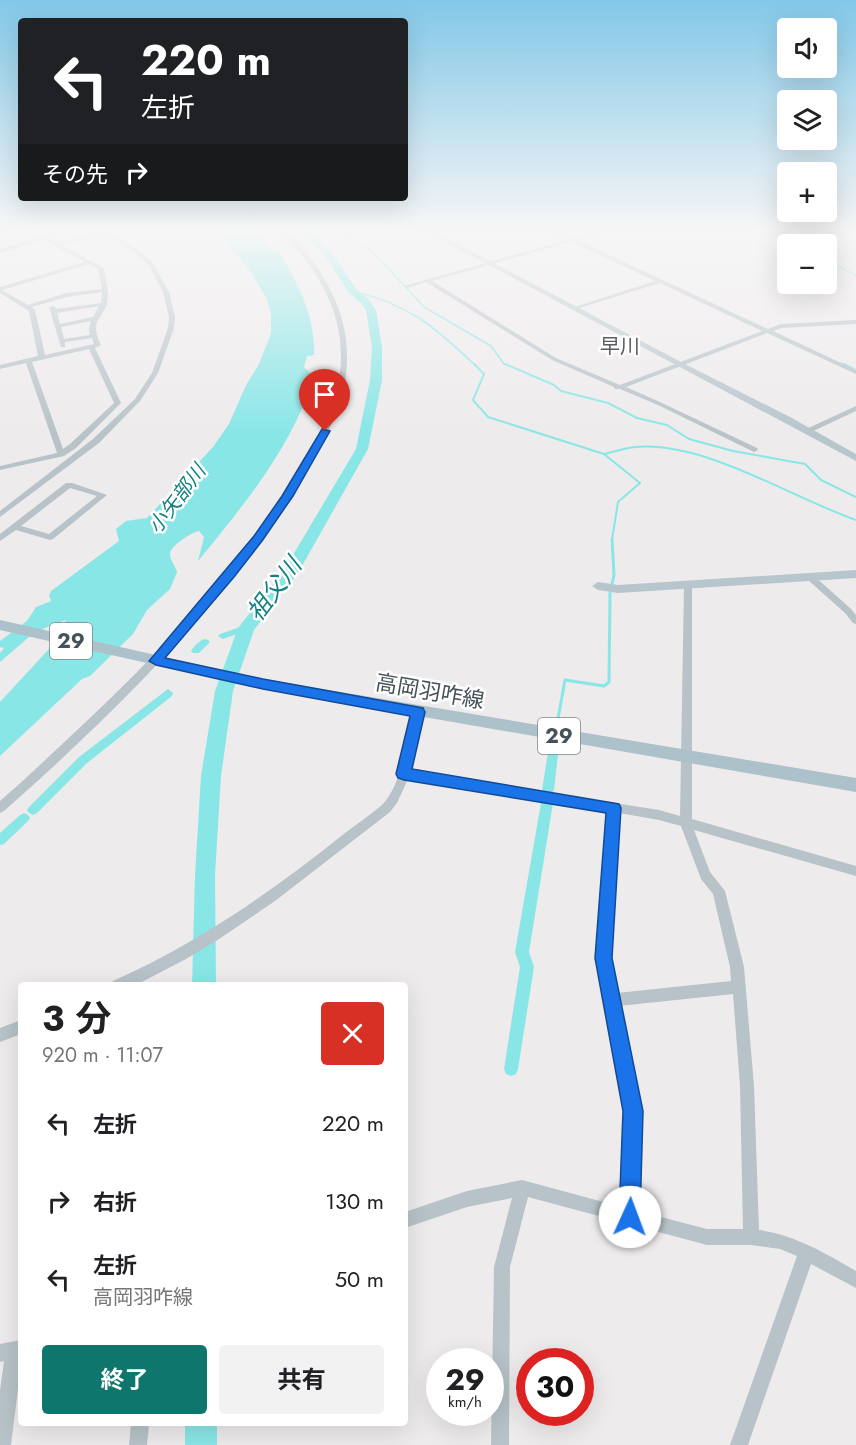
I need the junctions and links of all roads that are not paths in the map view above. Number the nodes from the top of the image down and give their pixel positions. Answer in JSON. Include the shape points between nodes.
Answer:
{"nodes":[{"id":1,"x":13,"y":298,"type":"edge"},
{"id":2,"x":54,"y":298,"type":"edge"},
{"id":3,"x":103,"y":298,"type":"edge"},
{"id":4,"x":168,"y":298,"type":"edge"},
{"id":5,"x":331,"y":298,"type":"edge"},
{"id":6,"x":456,"y":298,"type":"edge"},
{"id":7,"x":554,"y":298,"type":"edge"},
{"id":8,"x":607,"y":298,"type":"edge"},
{"id":9,"x":700,"y":298,"type":"edge"},
{"id":10,"x":49,"y":300,"type":"junction"},
{"id":11,"x":103,"y":304,"type":"junction"},
{"id":12,"x":27,"y":307,"type":"junction"},
{"id":13,"x":574,"y":309,"type":"junction"},
{"id":14,"x":55,"y":311,"type":"junction"},
{"id":15,"x":92,"y":319,"type":"junction"},
{"id":16,"x":856,"y":322,"type":"edge"},
{"id":17,"x":58,"y":326,"type":"junction"},
{"id":18,"x":770,"y":330,"type":"junction"},
{"id":19,"x":93,"y":336,"type":"junction"},
{"id":20,"x":62,"y":341,"type":"junction"},
{"id":21,"x":91,"y":346,"type":"junction"},
{"id":22,"x":66,"y":352,"type":"junction"},
{"id":23,"x":42,"y":358,"type":"junction"},
{"id":24,"x":29,"y":361,"type":"junction"},
{"id":25,"x":678,"y":364,"type":"junction"},
{"id":26,"x":0,"y":367,"type":"edge"},
{"id":27,"x":856,"y":372,"type":"edge"},
{"id":28,"x":617,"y":388,"type":"junction"},
{"id":29,"x":856,"y":408,"type":"edge"},
{"id":30,"x":808,"y":430,"type":"junction"},
{"id":31,"x":754,"y":450,"type":"dead end"},
{"id":32,"x":61,"y":454,"type":"junction"},
{"id":33,"x":856,"y":458,"type":"edge"},
{"id":34,"x":0,"y":468,"type":"edge"},
{"id":35,"x":0,"y":515,"type":"edge"},
{"id":36,"x":17,"y":525,"type":"junction"},
{"id":37,"x":0,"y":530,"type":"edge"},
{"id":38,"x":0,"y":538,"type":"edge"},
{"id":39,"x":856,"y":574,"type":"edge"},
{"id":40,"x":810,"y":577,"type":"junction"},
{"id":41,"x":688,"y":585,"type":"junction"},
{"id":42,"x":608,"y":588,"type":"dead end"},
{"id":43,"x":856,"y":621,"type":"edge"},
{"id":44,"x":0,"y":625,"type":"edge"},
{"id":45,"x":149,"y":659,"type":"junction"},
{"id":46,"x":418,"y":712,"type":"junction"},
{"id":47,"x":687,"y":757,"type":"junction"},
{"id":48,"x":404,"y":774,"type":"junction"},
{"id":49,"x":856,"y":785,"type":"edge"},
{"id":50,"x":0,"y":808,"type":"edge"},
{"id":51,"x":614,"y":808,"type":"junction"},
{"id":52,"x":686,"y":823,"type":"junction"},
{"id":53,"x":856,"y":871,"type":"edge"},
{"id":54,"x":125,"y":982,"type":"edge"},
{"id":55,"x":739,"y":987,"type":"junction"},
{"id":56,"x":611,"y":1000,"type":"junction"},
{"id":57,"x":18,"y":1028,"type":"edge"},
{"id":58,"x":0,"y":1035,"type":"edge"},
{"id":59,"x":522,"y":1188,"type":"junction"},
{"id":60,"x":630,"y":1217,"type":"junction"},
{"id":61,"x":408,"y":1219,"type":"edge"},
{"id":62,"x":751,"y":1237,"type":"junction"},
{"id":63,"x":807,"y":1252,"type":"junction"},
{"id":64,"x":856,"y":1280,"type":"edge"},
{"id":65,"x":12,"y":1350,"type":"edge"},
{"id":66,"x":140,"y":1426,"type":"edge"},
{"id":67,"x":2,"y":1445,"type":"edge"},
{"id":68,"x":138,"y":1445,"type":"edge"},
{"id":69,"x":500,"y":1445,"type":"edge"},
{"id":70,"x":739,"y":1445,"type":"edge"}],
"edges":[{"from":1,"to":12,"type":"street"},
{"from":2,"to":10,"type":"street"},
{"from":3,"to":11,"type":"street"},
{"from":4,"to":35,"type":"street","via":[[171,328],[155,373],[138,400],[96,441]]},
{"from":5,"to":45,"type":"street","via":[[343,338],[344,361],[336,404],[325,431],[307,464],[230,575]]},
{"from":6,"to":28,"type":"street","via":[[554,359]]},
{"from":7,"to":13,"type":"street"},
{"from":8,"to":13,"type":"street"},
{"from":9,"to":18,"type":"street"},
{"from":10,"to":12,"type":"street"},
{"from":10,"to":14,"type":"street"},
{"from":11,"to":14,"type":"street"},
{"from":11,"to":15,"type":"street"},
{"from":12,"to":23,"type":"street","via":[[32,310]]},
{"from":13,"to":25,"type":"street"},
{"from":14,"to":17,"type":"street"},
{"from":15,"to":17,"type":"street"},
{"from":15,"to":19,"type":"street"},
{"from":16,"to":18,"type":"street","via":[[794,324]]},
{"from":17,"to":20,"type":"street"},
{"from":18,"to":25,"type":"street"},
{"from":18,"to":27,"type":"street"},
{"from":19,"to":20,"type":"street"},
{"from":19,"to":21,"type":"street","via":[[98,345]]},
{"from":20,"to":22,"type":"street"},
{"from":21,"to":22,"type":"street"},
{"from":21,"to":32,"type":"street","via":[[118,403]]},
{"from":22,"to":23,"type":"street"},
{"from":23,"to":24,"type":"street"},
{"from":24,"to":26,"type":"street"},
{"from":24,"to":32,"type":"street"},
{"from":25,"to":28,"type":"street"},
{"from":25,"to":30,"type":"street"},
{"from":28,"to":31,"type":"street","via":[[660,404]]},
{"from":29,"to":30,"type":"street"},
{"from":30,"to":33,"type":"street"},
{"from":32,"to":34,"type":"street"},
{"from":36,"to":36,"type":"street","via":[[69,485],[103,495],[50,537]]},
{"from":36,"to":37,"type":"street"},
{"from":36,"to":38,"type":"street"},
{"from":39,"to":40,"type":"street"},
{"from":40,"to":41,"type":"street"},
{"from":40,"to":43,"type":"street"},
{"from":41,"to":42,"type":"street"},
{"from":41,"to":47,"type":"street"},
{"from":44,"to":45,"type":"main road","name":"高岡羽咋線","number":"29"},
{"from":45,"to":46,"type":"main road","name":"高岡羽咋線","number":"29"},
{"from":45,"to":50,"type":"street"},
{"from":46,"to":47,"type":"main road","name":"高岡羽咋線","number":"29"},
{"from":46,"to":48,"type":"street"},
{"from":47,"to":49,"type":"main road","name":"高岡羽咋線","number":"29"},
{"from":47,"to":52,"type":"street"},
{"from":48,"to":51,"type":"street"},
{"from":48,"to":54,"type":"street","via":[[392,802],[323,859],[183,954]]},
{"from":51,"to":52,"type":"street"},
{"from":51,"to":56,"type":"street","via":[[603,958]]},
{"from":52,"to":53,"type":"street"},
{"from":52,"to":55,"type":"street","via":[[705,875],[722,899]]},
{"from":55,"to":56,"type":"street"},
{"from":55,"to":62,"type":"street","via":[[747,1086]]},
{"from":56,"to":60,"type":"street","via":[[633,1111]]},
{"from":57,"to":58,"type":"street"},
{"from":59,"to":60,"type":"street"},
{"from":59,"to":61,"type":"street","via":[[468,1199]]},
{"from":59,"to":69,"type":"street","via":[[502,1267]]},
{"from":60,"to":62,"type":"street","via":[[707,1237]]},
{"from":62,"to":63,"type":"street","via":[[780,1241]]},
{"from":63,"to":64,"type":"street"},
{"from":63,"to":70,"type":"street"},
{"from":65,"to":67,"type":"street"},
{"from":66,"to":68,"type":"street"}]}
